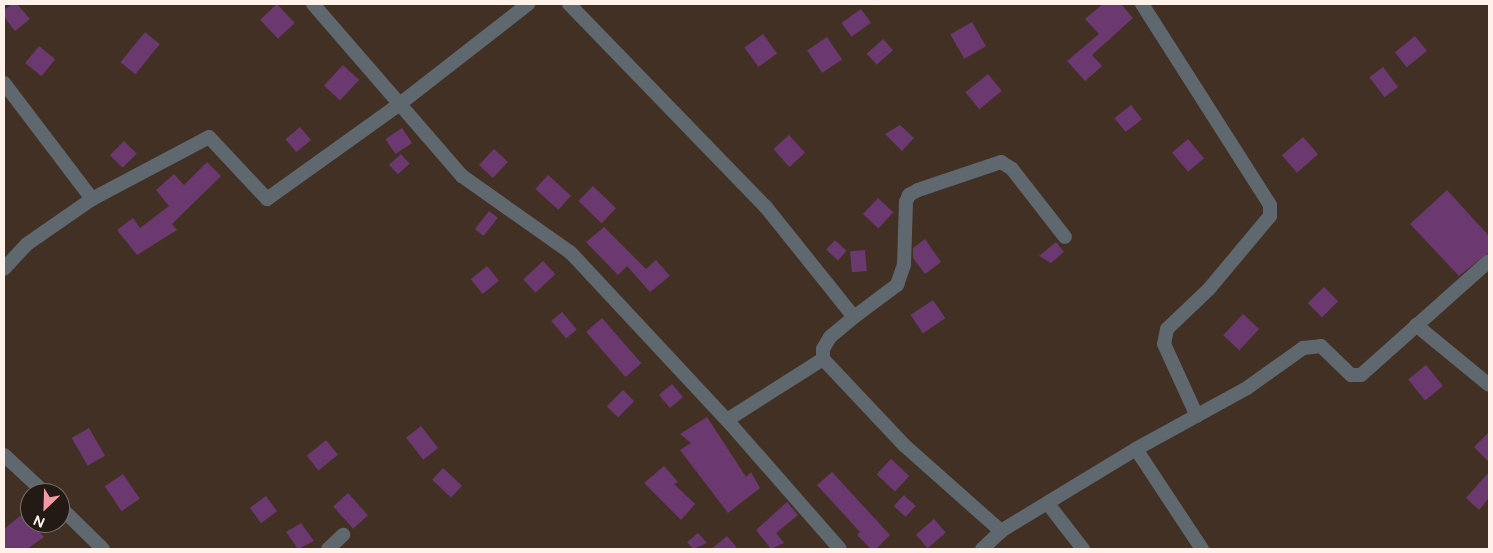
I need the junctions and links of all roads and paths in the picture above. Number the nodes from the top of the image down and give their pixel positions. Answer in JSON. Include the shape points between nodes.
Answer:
{"nodes":[{"id":1,"x":313,"y":4,"type":"edge"},
{"id":2,"x":528,"y":4,"type":"edge"},
{"id":3,"x":568,"y":4,"type":"edge"},
{"id":4,"x":1142,"y":4,"type":"edge"},
{"id":5,"x":4,"y":84,"type":"edge"},
{"id":6,"x":401,"y":104,"type":"junction"},
{"id":7,"x":92,"y":199,"type":"junction"},
{"id":8,"x":1065,"y":237,"type":"dead end"},
{"id":9,"x":1489,"y":261,"type":"edge"},
{"id":10,"x":4,"y":269,"type":"edge"},
{"id":11,"x":854,"y":317,"type":"junction"},
{"id":12,"x":1416,"y":325,"type":"junction"},
{"id":13,"x":823,"y":359,"type":"junction"},
{"id":14,"x":1489,"y":385,"type":"edge"},
{"id":15,"x":1197,"y":416,"type":"junction"},
{"id":16,"x":727,"y":420,"type":"junction"},
{"id":17,"x":1136,"y":449,"type":"junction"},
{"id":18,"x":4,"y":455,"type":"edge"},
{"id":19,"x":34,"y":483,"type":"edge"},
{"id":20,"x":1048,"y":504,"type":"junction"},
{"id":21,"x":70,"y":517,"type":"edge"},
{"id":22,"x":1002,"y":531,"type":"junction"},
{"id":23,"x":343,"y":535,"type":"dead end"},
{"id":24,"x":103,"y":549,"type":"edge"},
{"id":25,"x":328,"y":549,"type":"edge"},
{"id":26,"x":840,"y":549,"type":"edge"},
{"id":27,"x":982,"y":549,"type":"edge"},
{"id":28,"x":1083,"y":549,"type":"edge"},
{"id":29,"x":1202,"y":549,"type":"edge"}],
"edges":[{"from":1,"to":6,"type":"street"},
{"from":2,"to":6,"type":"street"},
{"from":3,"to":11,"type":"street","via":[[765,206]]},
{"from":4,"to":15,"type":"street","via":[[1270,204],[1270,216],[1209,289],[1167,329],[1164,344]]},
{"from":5,"to":7,"type":"street"},
{"from":6,"to":7,"type":"street","via":[[267,198],[209,137]]},
{"from":6,"to":16,"type":"street","via":[[462,176],[571,253]]},
{"from":7,"to":10,"type":"street","via":[[27,244]]},
{"from":8,"to":11,"type":"street","via":[[1012,169],[1001,162],[918,190],[909,195],[906,202],[904,265],[896,285]]},
{"from":9,"to":12,"type":"street"},
{"from":11,"to":13,"type":"street","via":[[830,337],[823,348]]},
{"from":12,"to":14,"type":"street"},
{"from":12,"to":15,"type":"street","via":[[1361,375],[1351,374],[1321,346],[1303,348],[1246,388]]},
{"from":13,"to":16,"type":"street"},
{"from":13,"to":22,"type":"street","via":[[904,445]]},
{"from":15,"to":17,"type":"street"},
{"from":16,"to":26,"type":"street"},
{"from":17,"to":20,"type":"street"},
{"from":17,"to":29,"type":"street"},
{"from":18,"to":19,"type":"street"},
{"from":20,"to":22,"type":"street"},
{"from":20,"to":28,"type":"street"},
{"from":21,"to":24,"type":"street"},
{"from":22,"to":27,"type":"street"},
{"from":23,"to":25,"type":"street"}]}
